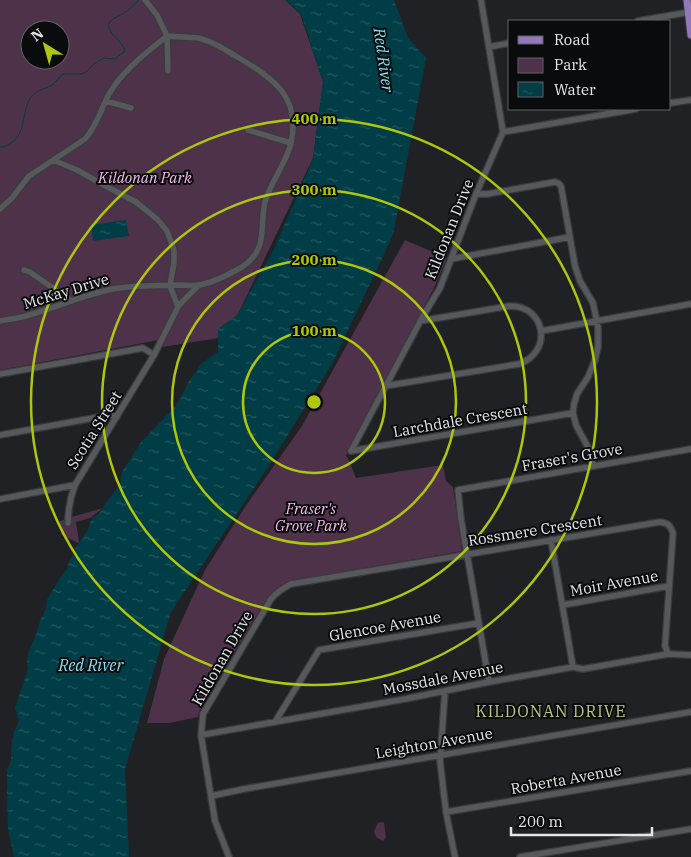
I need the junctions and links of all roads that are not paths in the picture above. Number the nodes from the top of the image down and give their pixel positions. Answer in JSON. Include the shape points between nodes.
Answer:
{"nodes":[{"id":1,"x":481,"y":0,"type":"edge"},
{"id":2,"x":686,"y":0,"type":"edge"},
{"id":3,"x":147,"y":2,"type":"edge"},
{"id":4,"x":690,"y":12,"type":"edge"},
{"id":5,"x":644,"y":20,"type":"edge"},
{"id":6,"x":691,"y":33,"type":"edge"},
{"id":7,"x":167,"y":36,"type":"junction"},
{"id":8,"x":508,"y":43,"type":"edge"},
{"id":9,"x":489,"y":47,"type":"junction"},
{"id":10,"x":168,"y":71,"type":"dead end"},
{"id":11,"x":691,"y":100,"type":"edge"},
{"id":12,"x":106,"y":101,"type":"junction"},
{"id":13,"x":671,"y":103,"type":"edge"},
{"id":14,"x":131,"y":108,"type":"dead end"},
{"id":15,"x":630,"y":110,"type":"edge"},
{"id":16,"x":248,"y":130,"type":"dead end"},
{"id":17,"x":503,"y":132,"type":"junction"},
{"id":18,"x":291,"y":143,"type":"junction"},
{"id":19,"x":53,"y":160,"type":"junction"},
{"id":20,"x":476,"y":194,"type":"junction"},
{"id":21,"x":0,"y":208,"type":"edge"},
{"id":22,"x":570,"y":237,"type":"junction"},
{"id":23,"x":451,"y":258,"type":"junction"},
{"id":24,"x":24,"y":270,"type":"dead end"},
{"id":25,"x":199,"y":285,"type":"junction"},
{"id":26,"x":170,"y":286,"type":"junction"},
{"id":27,"x":71,"y":301,"type":"junction"},
{"id":28,"x":691,"y":304,"type":"edge"},
{"id":29,"x":178,"y":308,"type":"junction"},
{"id":30,"x":597,"y":320,"type":"junction"},
{"id":31,"x":0,"y":321,"type":"edge"},
{"id":32,"x":420,"y":321,"type":"junction"},
{"id":33,"x":541,"y":331,"type":"junction"},
{"id":34,"x":154,"y":355,"type":"junction"},
{"id":35,"x":0,"y":374,"type":"edge"},
{"id":36,"x":385,"y":386,"type":"junction"},
{"id":37,"x":573,"y":413,"type":"junction"},
{"id":38,"x":117,"y":417,"type":"junction"},
{"id":39,"x":0,"y":435,"type":"edge"},
{"id":40,"x":691,"y":449,"type":"edge"},
{"id":41,"x":351,"y":451,"type":"joint"},
{"id":42,"x":593,"y":466,"type":"junction"},
{"id":43,"x":75,"y":485,"type":"junction"},
{"id":44,"x":0,"y":499,"type":"edge"},
{"id":45,"x":68,"y":523,"type":"dead end"},
{"id":46,"x":552,"y":540,"type":"junction"},
{"id":47,"x":467,"y":554,"type":"junction"},
{"id":48,"x":669,"y":586,"type":"junction"},
{"id":49,"x":277,"y":592,"type":"joint"},
{"id":50,"x":562,"y":605,"type":"junction"},
{"id":51,"x":479,"y":623,"type":"junction"},
{"id":52,"x":668,"y":654,"type":"junction"},
{"id":53,"x":691,"y":655,"type":"edge"},
{"id":54,"x":573,"y":667,"type":"junction"},
{"id":55,"x":489,"y":682,"type":"junction"},
{"id":56,"x":445,"y":691,"type":"junction"},
{"id":57,"x":691,"y":712,"type":"edge"},
{"id":58,"x":275,"y":722,"type":"junction"},
{"id":59,"x":201,"y":735,"type":"junction"},
{"id":60,"x":440,"y":755,"type":"junction"},
{"id":61,"x":691,"y":771,"type":"edge"},
{"id":62,"x":211,"y":796,"type":"junction"},
{"id":63,"x":446,"y":812,"type":"junction"},
{"id":64,"x":691,"y":829,"type":"edge"},
{"id":65,"x":229,"y":857,"type":"edge"},
{"id":66,"x":455,"y":857,"type":"edge"},
{"id":67,"x":520,"y":857,"type":"edge"}],
"edges":[{"from":1,"to":9,"type":"street"},
{"from":2,"to":4,"type":"main road"},
{"from":3,"to":7,"type":"street"},
{"from":4,"to":5,"type":"street"},
{"from":4,"to":6,"type":"main road"},
{"from":7,"to":10,"type":"street"},
{"from":7,"to":12,"type":"street","via":[[124,74]]},
{"from":7,"to":18,"type":"street","via":[[198,38],[217,45],[273,81],[283,90],[293,117]]},
{"from":8,"to":9,"type":"street"},
{"from":9,"to":17,"type":"street"},
{"from":11,"to":13,"type":"street"},
{"from":12,"to":14,"type":"street"},
{"from":12,"to":19,"type":"street","via":[[92,132]]},
{"from":15,"to":17,"type":"street"},
{"from":16,"to":18,"type":"street"},
{"from":17,"to":20,"type":"street","name":"Kildonan Drive"},
{"from":18,"to":25,"type":"street","via":[[266,200],[257,252],[242,266]]},
{"from":19,"to":21,"type":"street","via":[[26,179]]},
{"from":19,"to":26,"type":"street","via":[[136,202],[158,220],[167,231],[174,250]]},
{"from":20,"to":22,"type":"street","via":[[558,183]]},
{"from":20,"to":23,"type":"street","name":"Kildonan Drive"},
{"from":22,"to":23,"type":"street"},
{"from":22,"to":30,"type":"street","via":[[577,274],[593,303]]},
{"from":23,"to":32,"type":"street","name":"Kildonan Drive","via":[[440,288]]},
{"from":24,"to":27,"type":"street"},
{"from":25,"to":26,"type":"street","name":"McKay Drive"},
{"from":25,"to":29,"type":"street","name":"Scotia Street"},
{"from":26,"to":27,"type":"street","name":"McKay Drive","via":[[107,290]]},
{"from":26,"to":29,"type":"street"},
{"from":27,"to":31,"type":"street","name":"McKay Drive"},
{"from":28,"to":30,"type":"street"},
{"from":29,"to":34,"type":"street","name":"Scotia Street"},
{"from":30,"to":33,"type":"street"},
{"from":30,"to":37,"type":"street","via":[[598,347],[588,377],[577,394]]},
{"from":32,"to":33,"type":"street","via":[[516,306],[533,315]]},
{"from":32,"to":36,"type":"street","name":"Kildonan Drive"},
{"from":33,"to":36,"type":"street","via":[[538,350],[523,362]]},
{"from":34,"to":35,"type":"street","via":[[142,348]]},
{"from":34,"to":38,"type":"street","name":"Scotia Street"},
{"from":36,"to":41,"type":"street","name":"Kildonan Drive"},
{"from":37,"to":41,"type":"street","name":"Larchdale Crescent"},
{"from":37,"to":42,"type":"street"},
{"from":38,"to":39,"type":"street","via":[[110,415]]},
{"from":38,"to":43,"type":"street","name":"Scotia Street"},
{"from":40,"to":42,"type":"street","name":"Fraser's Grove"},
{"from":42,"to":47,"type":"street","name":"Fraser's Grove","via":[[458,490]]},
{"from":43,"to":44,"type":"street"},
{"from":43,"to":45,"type":"street","name":"Scotia Street","via":[[70,497]]},
{"from":46,"to":47,"type":"street","name":"Rossmere Crescent"},
{"from":46,"to":48,"type":"street","name":"Rossmere Crescent","via":[[667,523],[672,533]]},
{"from":46,"to":50,"type":"street"},
{"from":47,"to":49,"type":"street","name":"Rossmere Crescent","via":[[291,584]]},
{"from":47,"to":51,"type":"street"},
{"from":48,"to":50,"type":"street","name":"Moir Avenue"},
{"from":48,"to":52,"type":"street","name":"Rossmere Crescent"},
{"from":49,"to":59,"type":"street","name":"Kildonan Drive","via":[[203,714]]},
{"from":50,"to":54,"type":"street"},
{"from":51,"to":55,"type":"street"},
{"from":51,"to":58,"type":"street","name":"Glencoe Avenue","via":[[319,650]]},
{"from":52,"to":53,"type":"street","name":"Mossdale Avenue"},
{"from":52,"to":54,"type":"street","name":"Mossdale Avenue","via":[[583,669]]},
{"from":54,"to":55,"type":"street","name":"Mossdale Avenue"},
{"from":55,"to":56,"type":"street","name":"Mossdale Avenue"},
{"from":56,"to":58,"type":"street","name":"Mossdale Avenue"},
{"from":56,"to":60,"type":"street"},
{"from":57,"to":60,"type":"street","name":"Leighton Avenue"},
{"from":58,"to":59,"type":"street","name":"Mossdale Avenue"},
{"from":59,"to":62,"type":"street","name":"Kildonan Drive"},
{"from":60,"to":62,"type":"street","name":"Leighton Avenue"},
{"from":60,"to":63,"type":"street"},
{"from":61,"to":63,"type":"street","name":"Roberta Avenue"},
{"from":62,"to":65,"type":"street","name":"Kildonan Drive","via":[[215,821]]},
{"from":63,"to":66,"type":"street"},
{"from":64,"to":67,"type":"street"}]}
